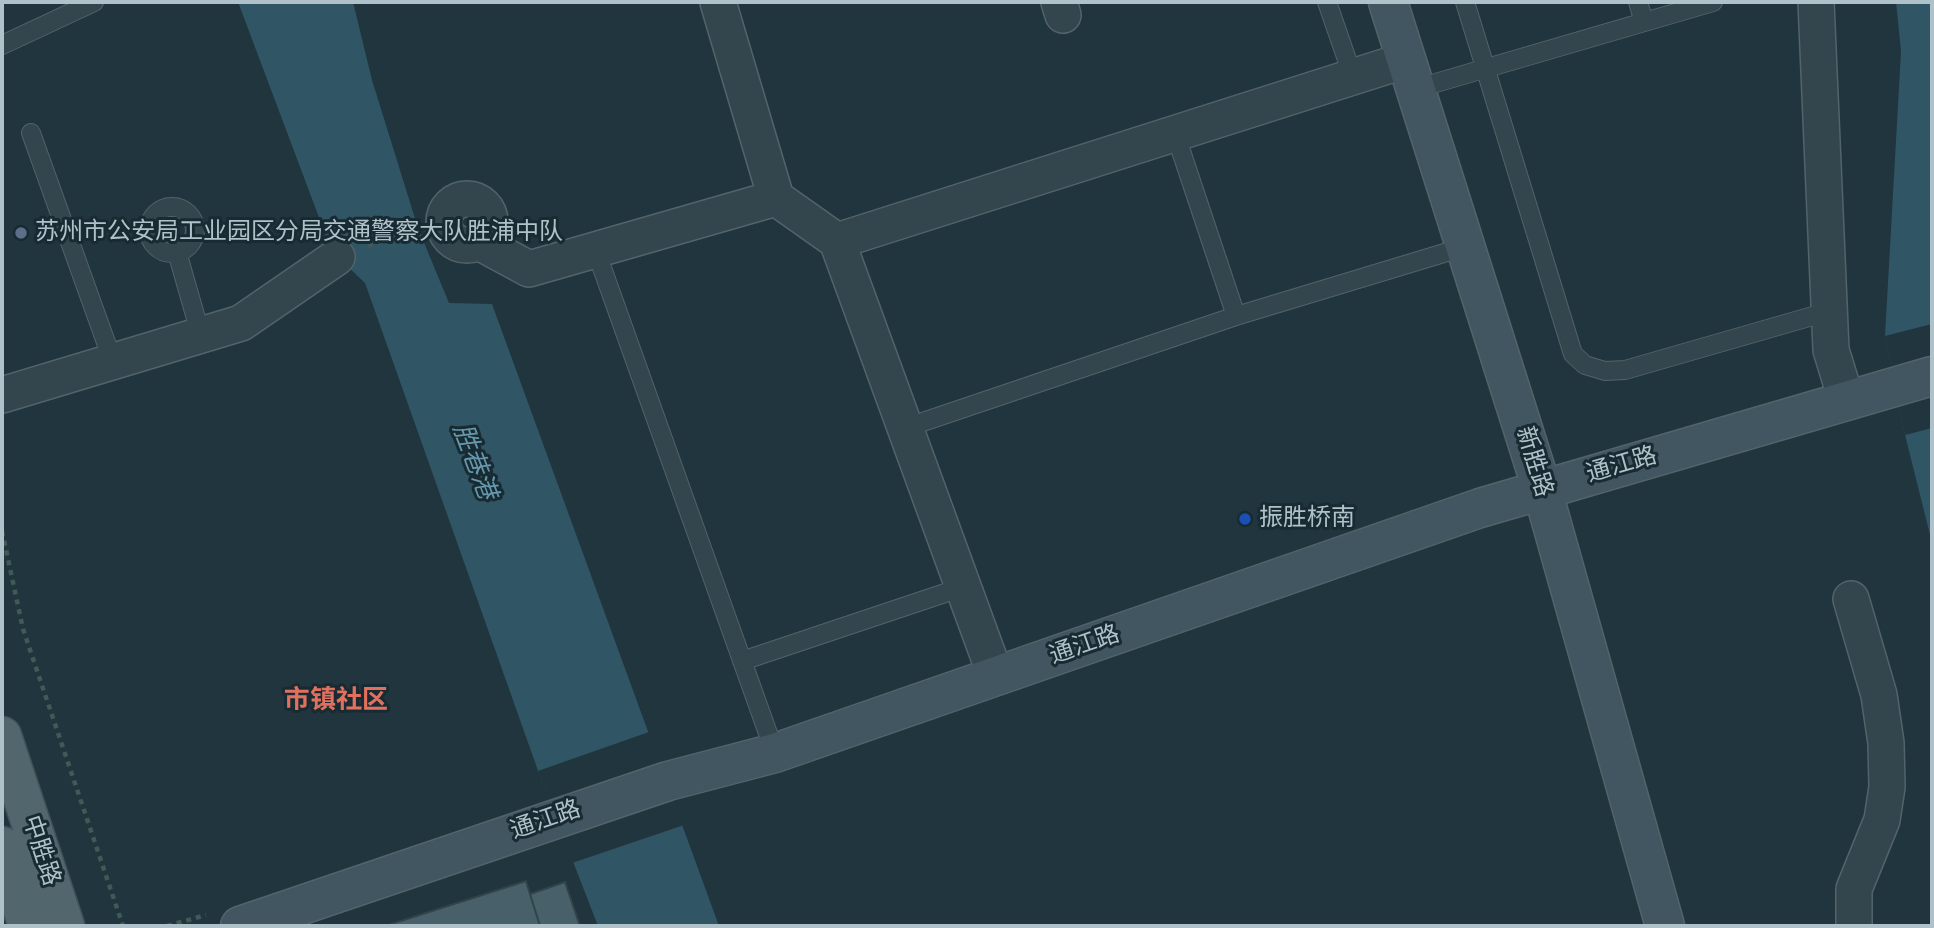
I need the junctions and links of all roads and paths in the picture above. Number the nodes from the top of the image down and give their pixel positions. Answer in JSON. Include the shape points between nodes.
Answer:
{"nodes":[{"id":1,"x":94,"y":2,"type":"edge"},
{"id":2,"x":718,"y":2,"type":"edge"},
{"id":3,"x":1327,"y":2,"type":"edge"},
{"id":4,"x":1388,"y":2,"type":"edge"},
{"id":5,"x":1465,"y":2,"type":"edge"},
{"id":6,"x":1638,"y":2,"type":"edge"},
{"id":7,"x":1713,"y":2,"type":"edge"},
{"id":8,"x":1816,"y":2,"type":"edge"},
{"id":9,"x":1644,"y":22,"type":"junction"},
{"id":10,"x":2,"y":46,"type":"edge"},
{"id":11,"x":1485,"y":68,"type":"junction"},
{"id":12,"x":1410,"y":74,"type":"junction"},
{"id":13,"x":1353,"y":76,"type":"junction"},
{"id":14,"x":31,"y":133,"type":"dead end"},
{"id":15,"x":1175,"y":133,"type":"junction"},
{"id":16,"x":776,"y":198,"type":"junction"},
{"id":17,"x":448,"y":235,"type":"joint"},
{"id":18,"x":837,"y":241,"type":"junction"},
{"id":19,"x":1464,"y":247,"type":"junction"},
{"id":20,"x":596,"y":251,"type":"junction"},
{"id":21,"x":177,"y":252,"type":"dead end"},
{"id":22,"x":337,"y":257,"type":"joint"},
{"id":23,"x":1830,"y":311,"type":"junction"},
{"id":24,"x":1236,"y":316,"type":"junction"},
{"id":25,"x":201,"y":336,"type":"junction"},
{"id":26,"x":113,"y":362,"type":"junction"},
{"id":27,"x":1932,"y":376,"type":"edge"},
{"id":28,"x":2,"y":395,"type":"edge"},
{"id":29,"x":1847,"y":402,"type":"junction"},
{"id":30,"x":905,"y":428,"type":"junction"},
{"id":31,"x":1542,"y":489,"type":"junction"},
{"id":32,"x":2,"y":531,"type":"edge"},
{"id":33,"x":964,"y":587,"type":"junction"},
{"id":34,"x":1851,"y":599,"type":"dead end"},
{"id":35,"x":743,"y":661,"type":"junction"},
{"id":36,"x":996,"y":677,"type":"junction"},
{"id":37,"x":2,"y":736,"type":"edge"},
{"id":38,"x":775,"y":752,"type":"junction"},
{"id":39,"x":2,"y":846,"type":"edge"},
{"id":40,"x":28,"y":926,"type":"edge"},
{"id":41,"x":65,"y":926,"type":"edge"},
{"id":42,"x":123,"y":926,"type":"edge"},
{"id":43,"x":240,"y":926,"type":"edge"},
{"id":44,"x":1665,"y":926,"type":"edge"},
{"id":45,"x":1854,"y":926,"type":"edge"}],
"edges":[{"from":1,"to":10,"type":"lane"},
{"from":2,"to":16,"type":"street"},
{"from":3,"to":13,"type":"lane"},
{"from":4,"to":12,"type":"street","name":"新胜路"},
{"from":5,"to":11,"type":"lane"},
{"from":6,"to":9,"type":"lane"},
{"from":7,"to":9,"type":"lane"},
{"from":8,"to":23,"type":"street"},
{"from":9,"to":11,"type":"lane"},
{"from":11,"to":12,"type":"lane"},
{"from":11,"to":23,"type":"lane","via":[[1573,354],[1585,365],[1625,370]]},
{"from":12,"to":13,"type":"street"},
{"from":12,"to":19,"type":"street","name":"新胜路"},
{"from":13,"to":15,"type":"street"},
{"from":14,"to":26,"type":"lane"},
{"from":15,"to":18,"type":"street"},
{"from":15,"to":24,"type":"lane"},
{"from":16,"to":18,"type":"street"},
{"from":16,"to":20,"type":"street"},
{"from":17,"to":20,"type":"street","via":[[528,269]]},
{"from":17,"to":22,"type":"path"},
{"from":18,"to":30,"type":"street"},
{"from":19,"to":24,"type":"lane"},
{"from":19,"to":31,"type":"street","name":"新胜路"},
{"from":20,"to":35,"type":"lane"},
{"from":21,"to":25,"type":"lane"},
{"from":22,"to":25,"type":"street","via":[[242,323]]},
{"from":23,"to":29,"type":"street","via":[[1831,350]]},
{"from":24,"to":30,"type":"lane"},
{"from":25,"to":26,"type":"street"},
{"from":26,"to":28,"type":"street"},
{"from":27,"to":29,"type":"street","name":"通江路"},
{"from":29,"to":31,"type":"street","name":"通江路"},
{"from":30,"to":33,"type":"street"},
{"from":31,"to":36,"type":"street","name":"通江路"},
{"from":31,"to":44,"type":"street","name":"新胜路"},
{"from":32,"to":42,"type":"path","via":[[23,629]]},
{"from":33,"to":35,"type":"lane"},
{"from":33,"to":36,"type":"street"},
{"from":34,"to":45,"type":"street","via":[[1879,695],[1887,787],[1882,820],[1854,889]]},
{"from":35,"to":38,"type":"lane"},
{"from":36,"to":38,"type":"street","name":"通江路"},
{"from":37,"to":41,"type":"main road","name":"中胜路"},
{"from":38,"to":43,"type":"street","name":"通江路","via":[[668,780]]},
{"from":39,"to":40,"type":"main road","name":"中胜路"}]}
